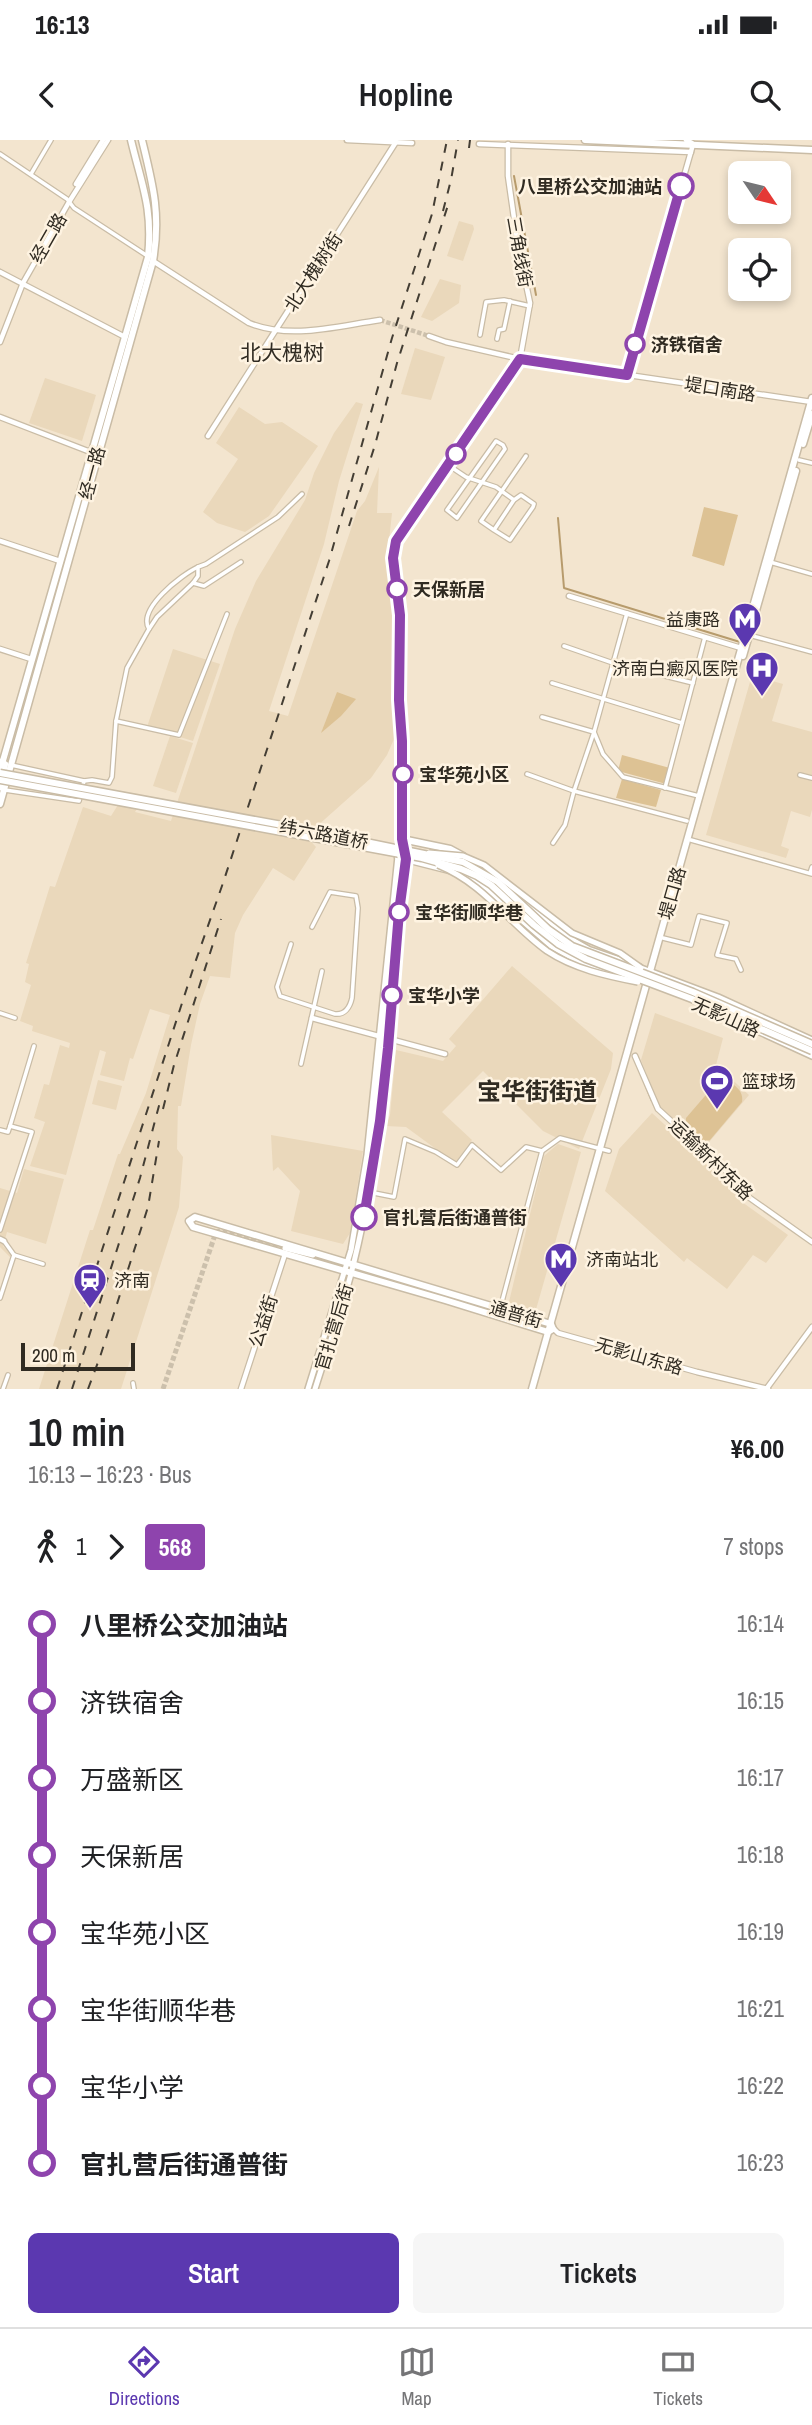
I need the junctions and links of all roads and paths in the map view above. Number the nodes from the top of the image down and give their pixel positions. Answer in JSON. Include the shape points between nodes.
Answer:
{"nodes":[{"id":1,"x":51,"y":140,"type":"edge"},
{"id":2,"x":106,"y":140,"type":"edge"},
{"id":3,"x":131,"y":140,"type":"edge"},
{"id":4,"x":142,"y":140,"type":"edge"},
{"id":5,"x":347,"y":140,"type":"edge"},
{"id":6,"x":585,"y":140,"type":"edge"},
{"id":7,"x":396,"y":142,"type":"junction"},
{"id":8,"x":689,"y":142,"type":"edge"},
{"id":9,"x":412,"y":143,"type":"dead end"},
{"id":10,"x":479,"y":144,"type":"dead end"},
{"id":11,"x":508,"y":144,"type":"junction"},
{"id":12,"x":812,"y":150,"type":"edge"},
{"id":13,"x":691,"y":152,"type":"junction"},
{"id":14,"x":0,"y":154,"type":"edge"},
{"id":15,"x":31,"y":174,"type":"junction"},
{"id":16,"x":68,"y":200,"type":"junction"},
{"id":17,"x":151,"y":259,"type":"junction"},
{"id":18,"x":0,"y":272,"type":"edge"},
{"id":19,"x":22,"y":282,"type":"junction"},
{"id":20,"x":510,"y":301,"type":"junction"},
{"id":21,"x":530,"y":306,"type":"junction"},
{"id":22,"x":380,"y":320,"type":"tunnel mouth"},
{"id":23,"x":275,"y":331,"type":"junction"},
{"id":24,"x":0,"y":335,"type":"edge"},
{"id":25,"x":429,"y":335,"type":"tunnel mouth"},
{"id":26,"x":480,"y":335,"type":"dead end"},
{"id":27,"x":126,"y":337,"type":"junction"},
{"id":28,"x":497,"y":339,"type":"dead end"},
{"id":29,"x":0,"y":342,"type":"edge"},
{"id":30,"x":520,"y":359,"type":"junction"},
{"id":31,"x":627,"y":375,"type":"junction"},
{"id":32,"x":812,"y":401,"type":"edge"},
{"id":33,"x":812,"y":414,"type":"edge"},
{"id":34,"x":0,"y":417,"type":"edge"},
{"id":35,"x":208,"y":436,"type":"dead end"},
{"id":36,"x":94,"y":453,"type":"junction"},
{"id":37,"x":526,"y":456,"type":"dead end"},
{"id":38,"x":799,"y":460,"type":"junction"},
{"id":39,"x":812,"y":463,"type":"edge"},
{"id":40,"x":448,"y":465,"type":"junction"},
{"id":41,"x":469,"y":478,"type":"junction"},
{"id":42,"x":483,"y":481,"type":"junction"},
{"id":43,"x":502,"y":491,"type":"junction"},
{"id":44,"x":302,"y":494,"type":"dead end"},
{"id":45,"x":514,"y":500,"type":"junction"},
{"id":46,"x":494,"y":530,"type":"junction"},
{"id":47,"x":0,"y":541,"type":"edge"},
{"id":48,"x":60,"y":561,"type":"junction"},
{"id":49,"x":241,"y":562,"type":"dead end"},
{"id":50,"x":770,"y":562,"type":"junction"},
{"id":51,"x":198,"y":567,"type":"junction"},
{"id":52,"x":812,"y":574,"type":"edge"},
{"id":53,"x":192,"y":583,"type":"junction"},
{"id":54,"x":569,"y":596,"type":"dead end"},
{"id":55,"x":627,"y":613,"type":"junction"},
{"id":56,"x":226,"y":614,"type":"dead end"},
{"id":57,"x":149,"y":629,"type":"junction"},
{"id":58,"x":750,"y":635,"type":"junction"},
{"id":59,"x":705,"y":637,"type":"junction"},
{"id":60,"x":564,"y":646,"type":"dead end"},
{"id":61,"x":741,"y":648,"type":"junction"},
{"id":62,"x":0,"y":649,"type":"edge"},
{"id":63,"x":812,"y":652,"type":"edge"},
{"id":64,"x":31,"y":659,"type":"junction"},
{"id":65,"x":613,"y":663,"type":"junction"},
{"id":66,"x":552,"y":683,"type":"dead end"},
{"id":67,"x":693,"y":684,"type":"junction"},
{"id":68,"x":603,"y":699,"type":"junction"},
{"id":69,"x":542,"y":717,"type":"dead end"},
{"id":70,"x":116,"y":721,"type":"junction"},
{"id":71,"x":682,"y":723,"type":"junction"},
{"id":72,"x":594,"y":732,"type":"junction"},
{"id":73,"x":1,"y":761,"type":"edge"},
{"id":74,"x":11,"y":765,"type":"junction"},
{"id":75,"x":0,"y":772,"type":"edge"},
{"id":76,"x":527,"y":774,"type":"dead end"},
{"id":77,"x":800,"y":775,"type":"dead end"},
{"id":78,"x":812,"y":778,"type":"edge"},
{"id":79,"x":0,"y":779,"type":"edge"},
{"id":80,"x":84,"y":781,"type":"junction"},
{"id":81,"x":665,"y":788,"type":"junction"},
{"id":82,"x":2,"y":789,"type":"edge"},
{"id":83,"x":574,"y":790,"type":"junction"},
{"id":84,"x":699,"y":796,"type":"junction"},
{"id":85,"x":0,"y":804,"type":"edge"},
{"id":86,"x":690,"y":822,"type":"junction"},
{"id":87,"x":402,"y":839,"type":"junction"},
{"id":88,"x":691,"y":840,"type":"junction"},
{"id":89,"x":553,"y":843,"type":"dead end"},
{"id":90,"x":423,"y":855,"type":"junction"},
{"id":91,"x":402,"y":858,"type":"junction"},
{"id":92,"x":812,"y":867,"type":"edge"},
{"id":93,"x":811,"y":874,"type":"edge"},
{"id":94,"x":313,"y":927,"type":"dead end"},
{"id":95,"x":663,"y":938,"type":"junction"},
{"id":96,"x":291,"y":944,"type":"dead end"},
{"id":97,"x":641,"y":968,"type":"junction"},
{"id":98,"x":741,"y":970,"type":"dead end"},
{"id":99,"x":322,"y":971,"type":"dead end"},
{"id":100,"x":652,"y":972,"type":"junction"},
{"id":101,"x":638,"y":982,"type":"junction"},
{"id":102,"x":649,"y":985,"type":"junction"},
{"id":103,"x":314,"y":1008,"type":"junction"},
{"id":104,"x":0,"y":1013,"type":"edge"},
{"id":105,"x":15,"y":1018,"type":"dead end"},
{"id":106,"x":312,"y":1018,"type":"junction"},
{"id":107,"x":380,"y":1038,"type":"junction"},
{"id":108,"x":389,"y":1041,"type":"junction"},
{"id":109,"x":812,"y":1042,"type":"edge"},
{"id":110,"x":34,"y":1046,"type":"dead end"},
{"id":111,"x":445,"y":1054,"type":"dead end"},
{"id":112,"x":812,"y":1054,"type":"edge"},
{"id":113,"x":635,"y":1056,"type":"dead end"},
{"id":114,"x":301,"y":1064,"type":"dead end"},
{"id":115,"x":10,"y":1126,"type":"junction"},
{"id":116,"x":0,"y":1130,"type":"edge"},
{"id":117,"x":603,"y":1149,"type":"junction"},
{"id":118,"x":542,"y":1151,"type":"junction"},
{"id":119,"x":368,"y":1191,"type":"junction"},
{"id":120,"x":0,"y":1230,"type":"edge"},
{"id":121,"x":2,"y":1240,"type":"edge"},
{"id":122,"x":812,"y":1242,"type":"edge"},
{"id":123,"x":285,"y":1251,"type":"junction"},
{"id":124,"x":14,"y":1255,"type":"junction"},
{"id":125,"x":336,"y":1259,"type":"junction"},
{"id":126,"x":350,"y":1263,"type":"junction"},
{"id":127,"x":43,"y":1264,"type":"dead end"},
{"id":128,"x":347,"y":1273,"type":"junction"},
{"id":129,"x":0,"y":1298,"type":"edge"},
{"id":130,"x":500,"y":1309,"type":"junction"},
{"id":131,"x":812,"y":1327,"type":"edge"},
{"id":132,"x":551,"y":1328,"type":"junction"},
{"id":133,"x":8,"y":1375,"type":"dead end"},
{"id":134,"x":133,"y":1383,"type":"dead end"},
{"id":135,"x":3,"y":1389,"type":"edge"},
{"id":136,"x":134,"y":1389,"type":"edge"},
{"id":137,"x":241,"y":1389,"type":"edge"},
{"id":138,"x":308,"y":1389,"type":"edge"},
{"id":139,"x":315,"y":1389,"type":"edge"},
{"id":140,"x":534,"y":1389,"type":"edge"},
{"id":141,"x":767,"y":1389,"type":"edge"}],
"edges":[{"from":1,"to":15,"type":"street"},
{"from":2,"to":16,"type":"street","name":"经二路"},
{"from":3,"to":17,"type":"main road","name":"经一路","via":[[148,203]]},
{"from":4,"to":17,"type":"main road","name":"经一路","via":[[156,206]]},
{"from":5,"to":7,"type":"street"},
{"from":6,"to":8,"type":"main road"},
{"from":7,"to":9,"type":"street"},
{"from":7,"to":23,"type":"street","name":"北大槐树街"},
{"from":8,"to":12,"type":"main road"},
{"from":8,"to":13,"type":"street"},
{"from":10,"to":11,"type":"street"},
{"from":11,"to":13,"type":"street"},
{"from":11,"to":21,"type":"street","name":"三角线街","via":[[508,176]]},
{"from":13,"to":31,"type":"street"},
{"from":14,"to":15,"type":"street"},
{"from":15,"to":16,"type":"street"},
{"from":16,"to":17,"type":"street"},
{"from":16,"to":19,"type":"street","name":"经二路"},
{"from":17,"to":23,"type":"street","via":[[249,323]]},
{"from":17,"to":27,"type":"main road","name":"经一路"},
{"from":17,"to":36,"type":"main road","name":"经一路"},
{"from":18,"to":19,"type":"street"},
{"from":19,"to":24,"type":"street","name":"经二路"},
{"from":19,"to":27,"type":"street"},
{"from":19,"to":29,"type":"street","name":"经二路"},
{"from":20,"to":21,"type":"street"},
{"from":20,"to":26,"type":"street","via":[[486,302]]},
{"from":20,"to":28,"type":"street"},
{"from":21,"to":30,"type":"street","name":"三角线街"},
{"from":22,"to":23,"type":"street"},
{"from":23,"to":35,"type":"street","name":"北大槐树街"},
{"from":25,"to":30,"type":"street","name":"堤口南路"},
{"from":27,"to":36,"type":"main road","name":"经一路"},
{"from":30,"to":31,"type":"street","name":"堤口南路"},
{"from":30,"to":40,"type":"street"},
{"from":31,"to":32,"type":"street","name":"堤口南路"},
{"from":32,"to":61,"type":"main road","name":"堤口路"},
{"from":33,"to":38,"type":"main road","name":"堤口路"},
{"from":34,"to":36,"type":"street"},
{"from":36,"to":48,"type":"main road","name":"经一路"},
{"from":36,"to":74,"type":"main road","name":"经一路"},
{"from":37,"to":43,"type":"street"},
{"from":38,"to":39,"type":"street"},
{"from":38,"to":50,"type":"main road","name":"堤口路"},
{"from":40,"to":41,"type":"street"},
{"from":40,"to":87,"type":"street","via":[[396,541],[393,558],[400,615]]},
{"from":41,"to":42,"type":"street"},
{"from":41,"to":42,"type":"street","via":[[447,510],[456,518]]},
{"from":41,"to":42,"type":"street","via":[[494,442],[499,442],[505,449]]},
{"from":42,"to":43,"type":"street"},
{"from":43,"to":45,"type":"street"},
{"from":43,"to":46,"type":"street","via":[[481,521]]},
{"from":44,"to":51,"type":"street","via":[[278,517]]},
{"from":45,"to":46,"type":"street"},
{"from":45,"to":46,"type":"street","via":[[521,495],[534,503],[533,507],[510,540]]},
{"from":47,"to":48,"type":"street"},
{"from":48,"to":64,"type":"main road","name":"经一路"},
{"from":49,"to":53,"type":"street","via":[[204,586]]},
{"from":50,"to":52,"type":"street"},
{"from":50,"to":58,"type":"main road","name":"堤口路"},
{"from":51,"to":53,"type":"street"},
{"from":51,"to":57,"type":"street","via":[[152,603],[146,624]]},
{"from":53,"to":57,"type":"street"},
{"from":54,"to":55,"type":"street"},
{"from":55,"to":59,"type":"street"},
{"from":55,"to":65,"type":"street"},
{"from":56,"to":70,"type":"street","via":[[179,735]]},
{"from":57,"to":70,"type":"street","via":[[127,668]]},
{"from":58,"to":63,"type":"street"},
{"from":58,"to":88,"type":"main road","name":"堤口路"},
{"from":59,"to":61,"type":"street"},
{"from":59,"to":67,"type":"street"},
{"from":60,"to":65,"type":"street"},
{"from":61,"to":84,"type":"main road","name":"堤口路"},
{"from":62,"to":64,"type":"street"},
{"from":64,"to":73,"type":"main road","name":"经一路"},
{"from":65,"to":67,"type":"street"},
{"from":65,"to":68,"type":"street"},
{"from":66,"to":68,"type":"street"},
{"from":67,"to":71,"type":"street"},
{"from":68,"to":71,"type":"street"},
{"from":68,"to":72,"type":"street"},
{"from":69,"to":72,"type":"street"},
{"from":70,"to":80,"type":"street","via":[[109,783]]},
{"from":71,"to":81,"type":"street"},
{"from":72,"to":81,"type":"street","via":[[603,754],[623,777]]},
{"from":72,"to":83,"type":"street"},
{"from":73,"to":75,"type":"main road","name":"经一路"},
{"from":73,"to":82,"type":"street","via":[[6,764]]},
{"from":74,"to":80,"type":"street"},
{"from":74,"to":82,"type":"main road","name":"经一路"},
{"from":75,"to":90,"type":"main road","name":"纬六路道桥","bridge":true},
{"from":76,"to":83,"type":"street"},
{"from":77,"to":78,"type":"street"},
{"from":79,"to":90,"type":"main road","name":"纬六路道桥","bridge":true},
{"from":80,"to":82,"type":"street","via":[[79,801]]},
{"from":81,"to":84,"type":"street"},
{"from":82,"to":85,"type":"main road","name":"经一路"},
{"from":83,"to":86,"type":"street"},
{"from":83,"to":89,"type":"street","via":[[565,825]]},
{"from":84,"to":86,"type":"main road","name":"堤口路"},
{"from":86,"to":100,"type":"main road","name":"堤口路"},
{"from":87,"to":91,"type":"main road"},
{"from":87,"to":97,"type":"main road","via":[[450,849],[492,873],[575,942]]},
{"from":88,"to":93,"type":"street"},
{"from":88,"to":95,"type":"main road","name":"堤口路"},
{"from":90,"to":97,"type":"main road","name":"无影山路","bridge":true,"via":[[463,856],[484,865],[572,933],[620,953]]},
{"from":90,"to":101,"type":"main road","name":"无影山路","bridge":true,"via":[[477,887],[562,960]]},
{"from":90,"to":109,"type":"main road","name":"纬六路道桥","bridge":true,"via":[[463,862],[490,876],[548,929],[582,951]]},
{"from":90,"to":112,"type":"main road","name":"纬六路道桥","bridge":true,"via":[[477,876],[558,944],[586,959],[692,999]]},
{"from":91,"to":101,"type":"main road","via":[[461,873],[552,946],[584,964]]},
{"from":91,"to":107,"type":"main road"},
{"from":91,"to":108,"type":"main road"},
{"from":92,"to":93,"type":"street"},
{"from":94,"to":103,"type":"street","via":[[330,892],[356,897],[351,1004],[340,1014]]},
{"from":95,"to":98,"type":"street","via":[[691,945],[699,916],[727,923],[717,955],[736,959]]},
{"from":95,"to":100,"type":"main road","name":"堤口路"},
{"from":96,"to":103,"type":"street","via":[[278,993]]},
{"from":97,"to":100,"type":"main road","name":"无影山路"},
{"from":99,"to":103,"type":"street"},
{"from":100,"to":102,"type":"main road","name":"堤口路"},
{"from":100,"to":109,"type":"main road","name":"无影山路","via":[[718,997]]},
{"from":101,"to":102,"type":"main road","name":"无影山路"},
{"from":102,"to":112,"type":"main road","name":"无影山路"},
{"from":102,"to":117,"type":"main road","name":"堤口路"},
{"from":103,"to":106,"type":"street"},
{"from":104,"to":105,"type":"street"},
{"from":106,"to":107,"type":"street"},
{"from":106,"to":114,"type":"street"},
{"from":107,"to":108,"type":"street"},
{"from":107,"to":126,"type":"main road"},
{"from":108,"to":111,"type":"street"},
{"from":108,"to":119,"type":"main road"},
{"from":110,"to":115,"type":"street"},
{"from":113,"to":122,"type":"street","name":"运输新村东路","via":[[659,1109],[747,1196]]},
{"from":115,"to":116,"type":"street","via":[[8,1132]]},
{"from":115,"to":120,"type":"street","via":[[32,1132]]},
{"from":117,"to":118,"type":"street","via":[[559,1138]]},
{"from":117,"to":132,"type":"main road","name":"堤口路"},
{"from":118,"to":119,"type":"street","via":[[526,1147],[501,1170],[472,1145],[457,1165],[405,1139],[394,1197]]},
{"from":118,"to":130,"type":"street"},
{"from":119,"to":126,"type":"main road"},
{"from":121,"to":124,"type":"street"},
{"from":123,"to":125,"type":"main road"},
{"from":123,"to":125,"type":"main road","name":"通普街","via":[[192,1227],[189,1221],[195,1217]]},
{"from":123,"to":128,"type":"main road","name":"通普街"},
{"from":123,"to":137,"type":"street","name":"公益街"},
{"from":124,"to":127,"type":"street"},
{"from":124,"to":129,"type":"street"},
{"from":125,"to":126,"type":"main road","name":"通普街"},
{"from":126,"to":128,"type":"main road"},
{"from":126,"to":130,"type":"main road","name":"通普街"},
{"from":128,"to":132,"type":"main road","name":"通普街"},
{"from":128,"to":138,"type":"main road","name":"官扎营后街"},
{"from":128,"to":139,"type":"main road","name":"官扎营后街"},
{"from":130,"to":132,"type":"main road","name":"通普街"},
{"from":131,"to":141,"type":"street"},
{"from":132,"to":140,"type":"main road","name":"堤口路"},
{"from":132,"to":141,"type":"street","name":"无影山东路"},
{"from":133,"to":135,"type":"street"},
{"from":134,"to":136,"type":"street"}]}
